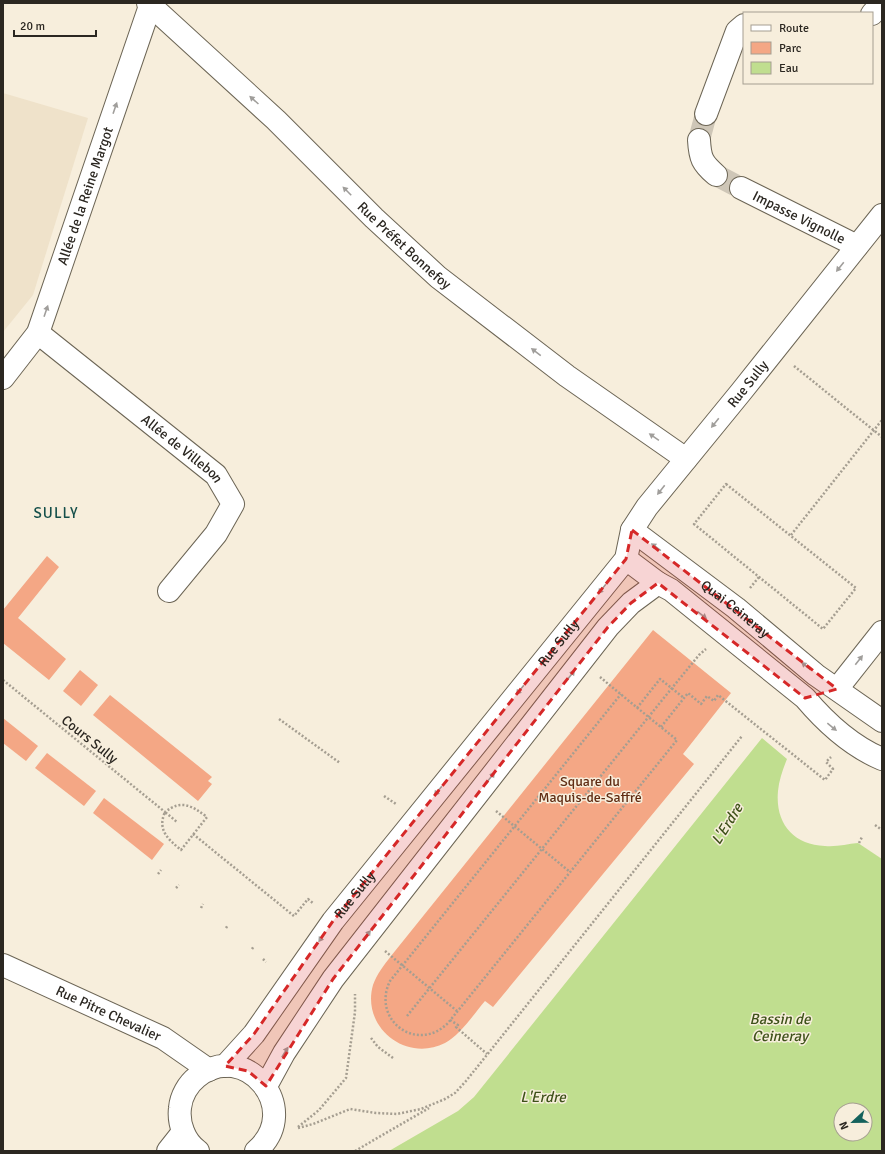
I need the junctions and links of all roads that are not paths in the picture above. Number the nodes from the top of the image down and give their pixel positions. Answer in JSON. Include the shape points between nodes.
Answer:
{"nodes":[{"id":1,"x":882,"y":3,"type":"edge"},
{"id":2,"x":150,"y":4,"type":"edge"},
{"id":3,"x":873,"y":13,"type":"edge"},
{"id":4,"x":743,"y":26,"type":"edge"},
{"id":5,"x":706,"y":114,"type":"tunnel mouth"},
{"id":6,"x":699,"y":140,"type":"tunnel mouth"},
{"id":7,"x":716,"y":175,"type":"tunnel mouth"},
{"id":8,"x":741,"y":188,"type":"tunnel mouth"},
{"id":9,"x":882,"y":215,"type":"edge"},
{"id":10,"x":857,"y":246,"type":"junction"},
{"id":11,"x":38,"y":333,"type":"junction"},
{"id":12,"x":3,"y":378,"type":"edge"},
{"id":13,"x":686,"y":459,"type":"junction"},
{"id":14,"x":632,"y":530,"type":"junction"},
{"id":15,"x":626,"y":559,"type":"junction"},
{"id":16,"x":658,"y":583,"type":"junction"},
{"id":17,"x":169,"y":591,"type":"dead end"},
{"id":18,"x":882,"y":632,"type":"edge"},
{"id":19,"x":837,"y":689,"type":"junction"},
{"id":20,"x":805,"y":698,"type":"junction"},
{"id":21,"x":882,"y":721,"type":"edge"},
{"id":22,"x":882,"y":759,"type":"edge"},
{"id":23,"x":3,"y":965,"type":"edge"},
{"id":24,"x":217,"y":1068,"type":"junction"},
{"id":25,"x":266,"y":1086,"type":"junction"},
{"id":26,"x":183,"y":1132,"type":"junction"},
{"id":27,"x":168,"y":1151,"type":"edge"},
{"id":28,"x":198,"y":1151,"type":"edge"},
{"id":29,"x":256,"y":1151,"type":"edge"}],
"edges":[{"from":1,"to":3,"type":"street"},
{"from":11,"to":2,"type":"street","name":"Allée de la Reine Margot","one_way":true},
{"from":13,"to":2,"type":"street","name":"Rue Préfet Bonnefoy","one_way":true,"via":[[567,376],[438,277],[374,218],[276,120]]},
{"from":4,"to":5,"type":"street","via":[[737,31]]},
{"from":6,"to":7,"type":"street","via":[[700,156]]},
{"from":8,"to":10,"type":"street","name":"Impasse Vignolle"},
{"from":9,"to":10,"type":"street","name":"Rue Sully"},
{"from":10,"to":13,"type":"street","name":"Rue Sully","one_way":true},
{"from":11,"to":12,"type":"street","name":"Allée de la Reine Margot"},
{"from":11,"to":17,"type":"street","name":"Allée de Villebon","via":[[216,475],[233,504],[216,534]]},
{"from":13,"to":14,"type":"street","name":"Rue Sully","one_way":true},
{"from":14,"to":15,"type":"street","name":"Rue Sully"},
{"from":19,"to":14,"type":"street","name":"Quai Ceineray","one_way":true,"via":[[816,675],[736,608]]},
{"from":15,"to":16,"type":"street","name":"Quai Ceineray"},
{"from":15,"to":24,"type":"street","name":"Rue Sully","one_way":true,"via":[[334,921],[254,1034]]},
{"from":16,"to":20,"type":"street","name":"Quai Ceineray","one_way":true,"via":[[671,590]]},
{"from":25,"to":16,"type":"street","name":"Rue Sully","one_way":true,"via":[[284,1053],[333,979],[608,628],[631,603]]},
{"from":19,"to":18,"type":"street","one_way":true},
{"from":19,"to":20,"type":"street"},
{"from":19,"to":21,"type":"street","name":"Quai Ceineray"},
{"from":20,"to":22,"type":"street","name":"Quai Ceineray","one_way":true,"via":[[823,719],[845,737],[866,752]]},
{"from":23,"to":24,"type":"street","name":"Rue Pitre Chevalier","via":[[163,1038]]},
{"from":24,"to":25,"type":"street","via":[[234,1067],[248,1071]]},
{"from":24,"to":26,"type":"street","name":"Rue Sully","via":[[194,1079],[184,1094],[179,1111]]},
{"from":25,"to":29,"type":"street","via":[[273,1102],[274,1119],[270,1135]]},
{"from":26,"to":27,"type":"street"},
{"from":26,"to":28,"type":"street"}]}
